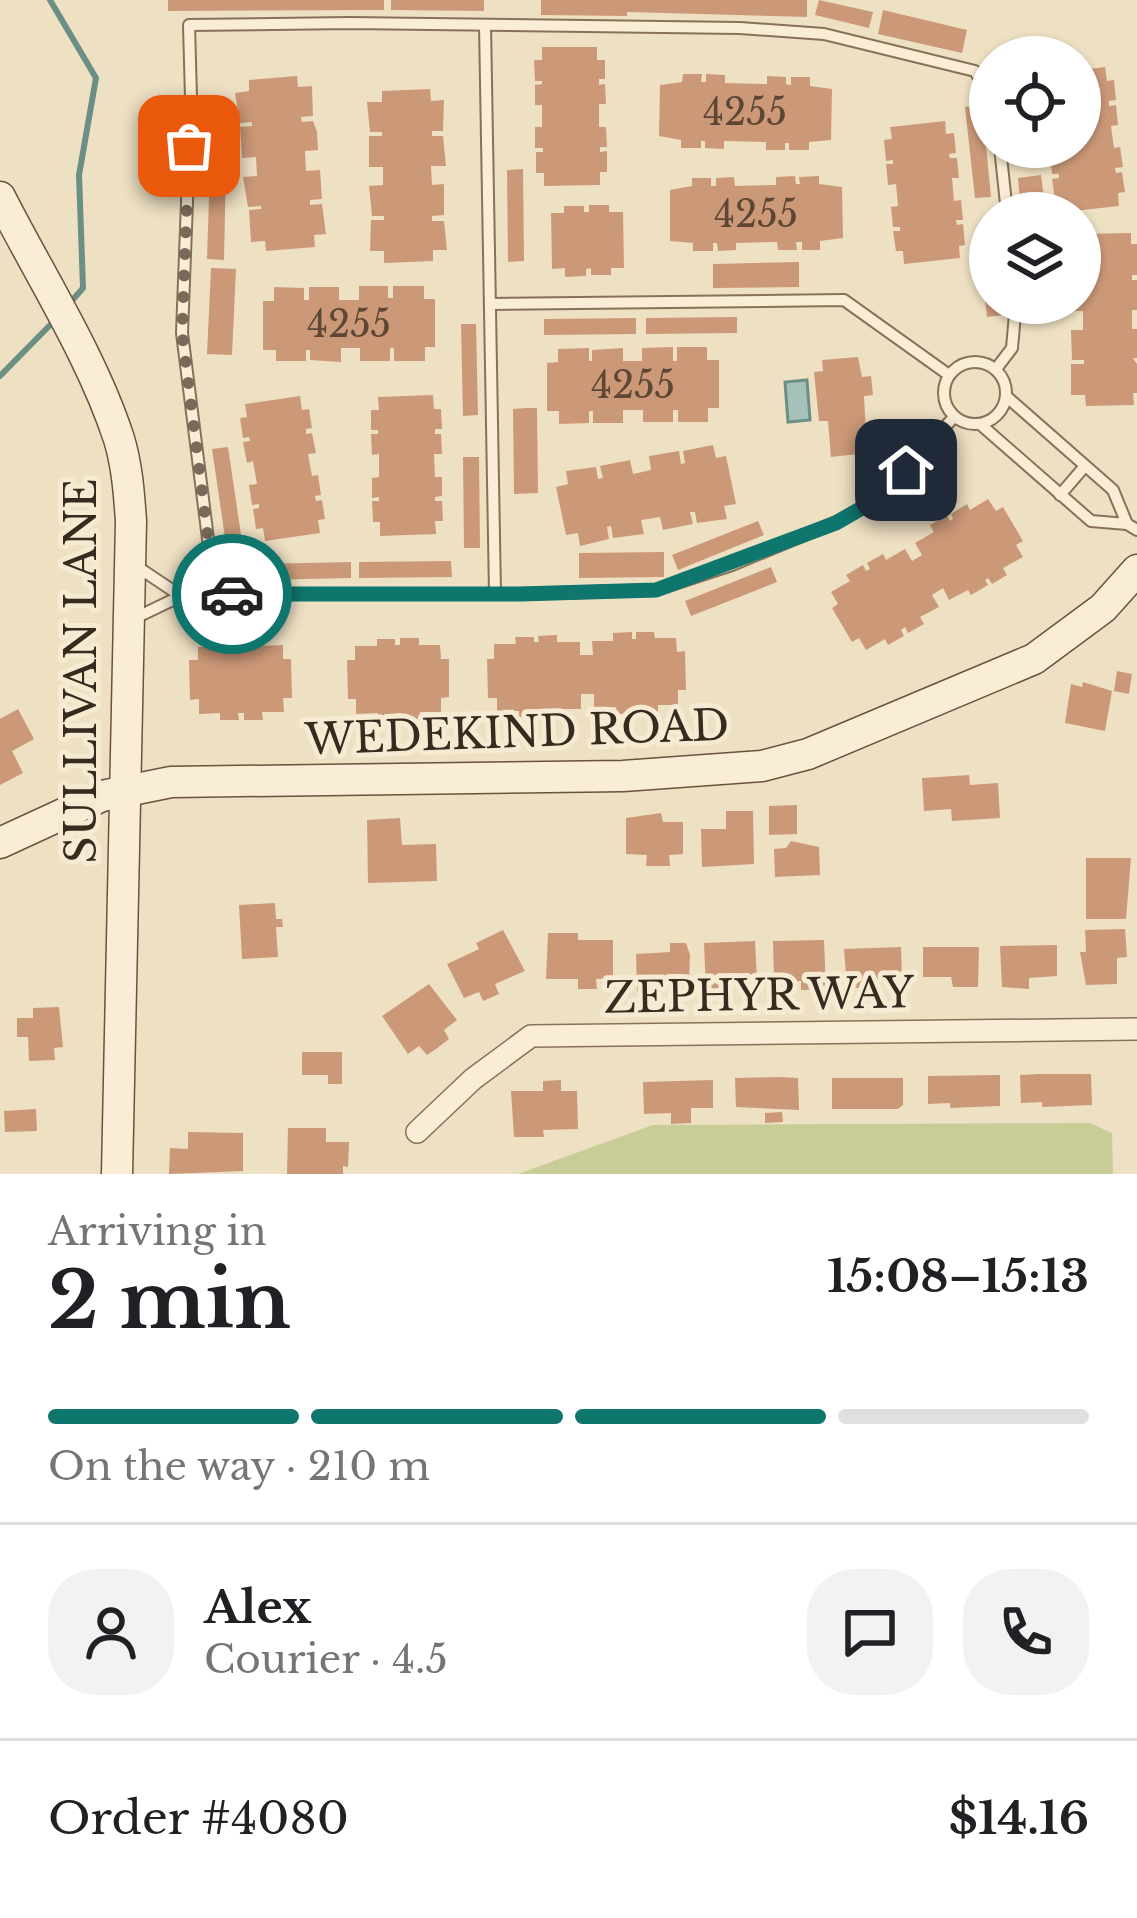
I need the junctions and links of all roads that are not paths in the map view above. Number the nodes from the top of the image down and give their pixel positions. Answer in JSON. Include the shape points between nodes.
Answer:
{"nodes":[{"id":1,"x":485,"y":25,"type":"junction"},
{"id":2,"x":969,"y":70,"type":"edge"},
{"id":3,"x":0,"y":199,"type":"edge"},
{"id":4,"x":490,"y":304,"type":"junction"},
{"id":5,"x":1014,"y":324,"type":"edge"},
{"id":6,"x":996,"y":369,"type":"junction"},
{"id":7,"x":949,"y":375,"type":"junction"},
{"id":8,"x":1007,"y":397,"type":"junction"},
{"id":9,"x":954,"y":417,"type":"junction"},
{"id":10,"x":980,"y":424,"type":"junction"},
{"id":11,"x":1085,"y":466,"type":"junction"},
{"id":12,"x":1060,"y":495,"type":"junction"},
{"id":13,"x":1132,"y":527,"type":"edge"},
{"id":14,"x":130,"y":561,"type":"junction"},
{"id":15,"x":1137,"y":570,"type":"edge"},
{"id":16,"x":215,"y":594,"type":"junction"},
{"id":17,"x":495,"y":594,"type":"junction"},
{"id":18,"x":181,"y":596,"type":"junction"},
{"id":19,"x":128,"y":621,"type":"junction"},
{"id":20,"x":124,"y":792,"type":"junction"},
{"id":21,"x":0,"y":843,"type":"edge"},
{"id":22,"x":1137,"y":1029,"type":"edge"},
{"id":23,"x":417,"y":1132,"type":"dead end"},
{"id":24,"x":117,"y":1174,"type":"edge"}],
"edges":[{"from":1,"to":2,"type":"lane","via":[[824,34]]},
{"from":1,"to":4,"type":"lane"},
{"from":1,"to":16,"type":"lane","via":[[189,25],[182,333]]},
{"from":3,"to":14,"type":"street","name":"SULLIVAN LANE","via":[[119,440]]},
{"from":4,"to":7,"type":"lane","via":[[844,300]]},
{"from":4,"to":17,"type":"lane"},
{"from":5,"to":6,"type":"lane","via":[[1012,348]]},
{"from":6,"to":7,"type":"lane","via":[[966,362]]},
{"from":6,"to":8,"type":"lane"},
{"from":7,"to":9,"type":"lane","via":[[944,401]]},
{"from":8,"to":10,"type":"lane"},
{"from":8,"to":11,"type":"lane"},
{"from":9,"to":10,"type":"lane"},
{"from":9,"to":17,"type":"lane","via":[[881,497],[731,565],[656,590]]},
{"from":10,"to":12,"type":"lane"},
{"from":11,"to":12,"type":"lane"},
{"from":11,"to":13,"type":"lane","via":[[1112,490]]},
{"from":12,"to":13,"type":"lane","via":[[1091,521]]},
{"from":14,"to":18,"type":"lane"},
{"from":14,"to":19,"type":"street","name":"SULLIVAN LANE"},
{"from":15,"to":20,"type":"street","name":"WEDEKIND ROAD","via":[[1103,608],[1034,659],[762,766],[623,776],[171,782]]},
{"from":16,"to":17,"type":"lane"},
{"from":16,"to":18,"type":"lane"},
{"from":18,"to":19,"type":"lane"},
{"from":19,"to":20,"type":"street","name":"SULLIVAN LANE"},
{"from":20,"to":21,"type":"street","name":"WEDEKIND ROAD"},
{"from":20,"to":24,"type":"street","name":"SULLIVAN LANE"},
{"from":22,"to":23,"type":"street","name":"ZEPHYR WAY","via":[[531,1036]]}]}
